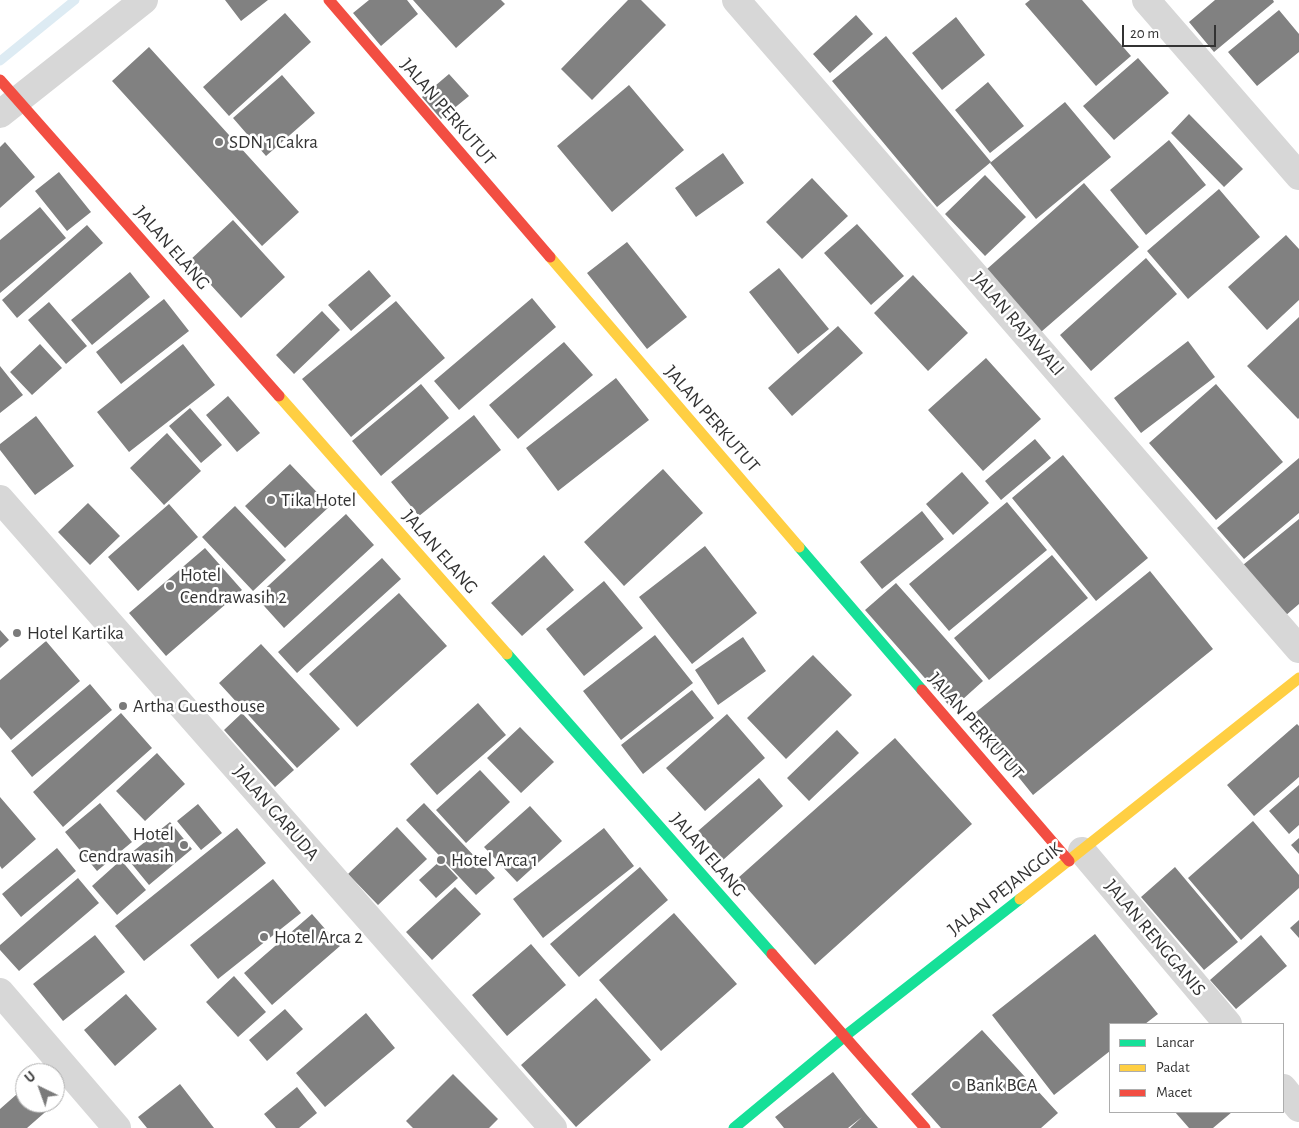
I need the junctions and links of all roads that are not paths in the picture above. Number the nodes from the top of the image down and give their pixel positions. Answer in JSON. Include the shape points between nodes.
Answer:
{"nodes":[{"id":1,"x":144,"y":0,"type":"edge"},
{"id":2,"x":329,"y":0,"type":"edge"},
{"id":3,"x":736,"y":0,"type":"edge"},
{"id":4,"x":1146,"y":0,"type":"edge"},
{"id":5,"x":0,"y":80,"type":"edge"},
{"id":6,"x":9,"y":102,"type":"edge"},
{"id":7,"x":1299,"y":176,"type":"edge"},
{"id":8,"x":0,"y":499,"type":"edge"},
{"id":9,"x":1299,"y":649,"type":"edge"},
{"id":10,"x":1299,"y":678,"type":"edge"},
{"id":11,"x":1075,"y":856,"type":"junction"},
{"id":12,"x":0,"y":992,"type":"edge"},
{"id":13,"x":1227,"y":1023,"type":"edge"},
{"id":14,"x":845,"y":1036,"type":"junction"},
{"id":15,"x":1284,"y":1089,"type":"edge"},
{"id":16,"x":1299,"y":1108,"type":"edge"},
{"id":17,"x":117,"y":1128,"type":"edge"},
{"id":18,"x":553,"y":1128,"type":"edge"},
{"id":19,"x":734,"y":1128,"type":"edge"},
{"id":20,"x":925,"y":1128,"type":"edge"}],
"edges":[{"from":1,"to":6,"type":"street"},
{"from":2,"to":11,"type":"street","name":"JALAN PERKUTUT"},
{"from":3,"to":9,"type":"street","name":"JALAN RAJAWALI"},
{"from":4,"to":7,"type":"street"},
{"from":5,"to":6,"type":"street","name":"JALAN ELANG"},
{"from":6,"to":14,"type":"street","name":"JALAN ELANG"},
{"from":8,"to":18,"type":"street","name":"JALAN GARUDA"},
{"from":10,"to":11,"type":"street","name":"JALAN PEJANGGIK"},
{"from":11,"to":13,"type":"street","name":"JALAN RENGGANIS"},
{"from":11,"to":14,"type":"street","name":"JALAN PEJANGGIK"},
{"from":12,"to":17,"type":"street"},
{"from":14,"to":19,"type":"street","name":"JALAN PEJANGGIK"},
{"from":14,"to":20,"type":"street","name":"JALAN ELANG"},
{"from":15,"to":16,"type":"street"}]}
